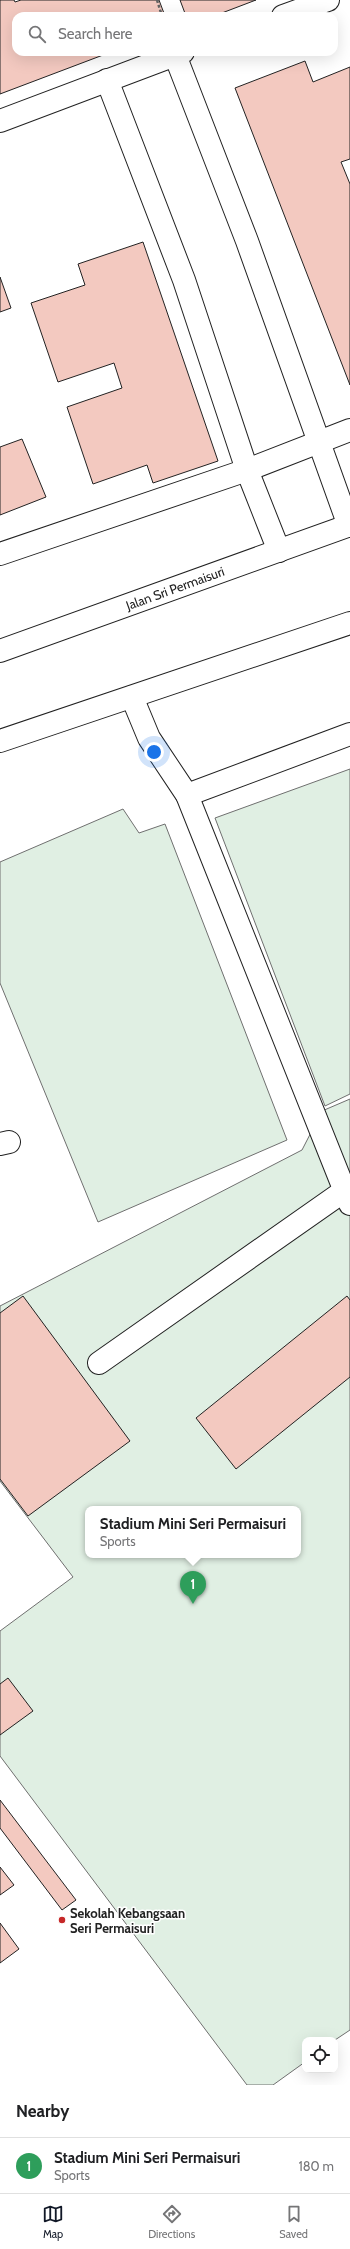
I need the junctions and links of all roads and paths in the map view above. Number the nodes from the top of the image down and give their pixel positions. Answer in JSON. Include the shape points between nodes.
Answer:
{"nodes":[{"id":1,"x":157,"y":0,"type":"edge"},
{"id":2,"x":328,"y":0,"type":"edge"},
{"id":3,"x":161,"y":12,"type":"edge"},
{"id":4,"x":294,"y":12,"type":"edge"},
{"id":5,"x":171,"y":56,"type":"edge"},
{"id":6,"x":180,"y":56,"type":"edge"},
{"id":7,"x":107,"y":80,"type":"junction"},
{"id":8,"x":0,"y":121,"type":"edge"},
{"id":9,"x":350,"y":430,"type":"edge"},
{"id":10,"x":318,"y":442,"type":"junction"},
{"id":11,"x":247,"y":470,"type":"junction"},
{"id":12,"x":349,"y":525,"type":"edge"},
{"id":13,"x":279,"y":551,"type":"junction"},
{"id":14,"x":0,"y":554,"type":"edge"},
{"id":15,"x":350,"y":623,"type":"edge"},
{"id":16,"x":0,"y":651,"type":"edge"},
{"id":17,"x":132,"y":697,"type":"junction"},
{"id":18,"x":350,"y":734,"type":"edge"},
{"id":19,"x":0,"y":742,"type":"edge"},
{"id":20,"x":187,"y":795,"type":"junction"},
{"id":21,"x":347,"y":1198,"type":"edge"},
{"id":22,"x":99,"y":1363,"type":"dead end"}],
"edges":[{"from":1,"to":3,"type":"path"},
{"from":2,"to":4,"type":"street"},
{"from":5,"to":7,"type":"street"},
{"from":6,"to":10,"type":"street"},
{"from":7,"to":8,"type":"street"},
{"from":7,"to":11,"type":"street","via":[[184,280]]},
{"from":9,"to":10,"type":"street"},
{"from":10,"to":11,"type":"street"},
{"from":10,"to":12,"type":"street"},
{"from":11,"to":13,"type":"street"},
{"from":11,"to":14,"type":"street"},
{"from":12,"to":13,"type":"street","name":"Jalan Sri Permaisuri"},
{"from":13,"to":16,"type":"street","name":"Jalan Sri Permaisuri"},
{"from":15,"to":17,"type":"street"},
{"from":17,"to":19,"type":"street"},
{"from":17,"to":20,"type":"street","via":[[149,738]]},
{"from":18,"to":20,"type":"street"},
{"from":20,"to":21,"type":"street"},
{"from":21,"to":22,"type":"street"}]}
